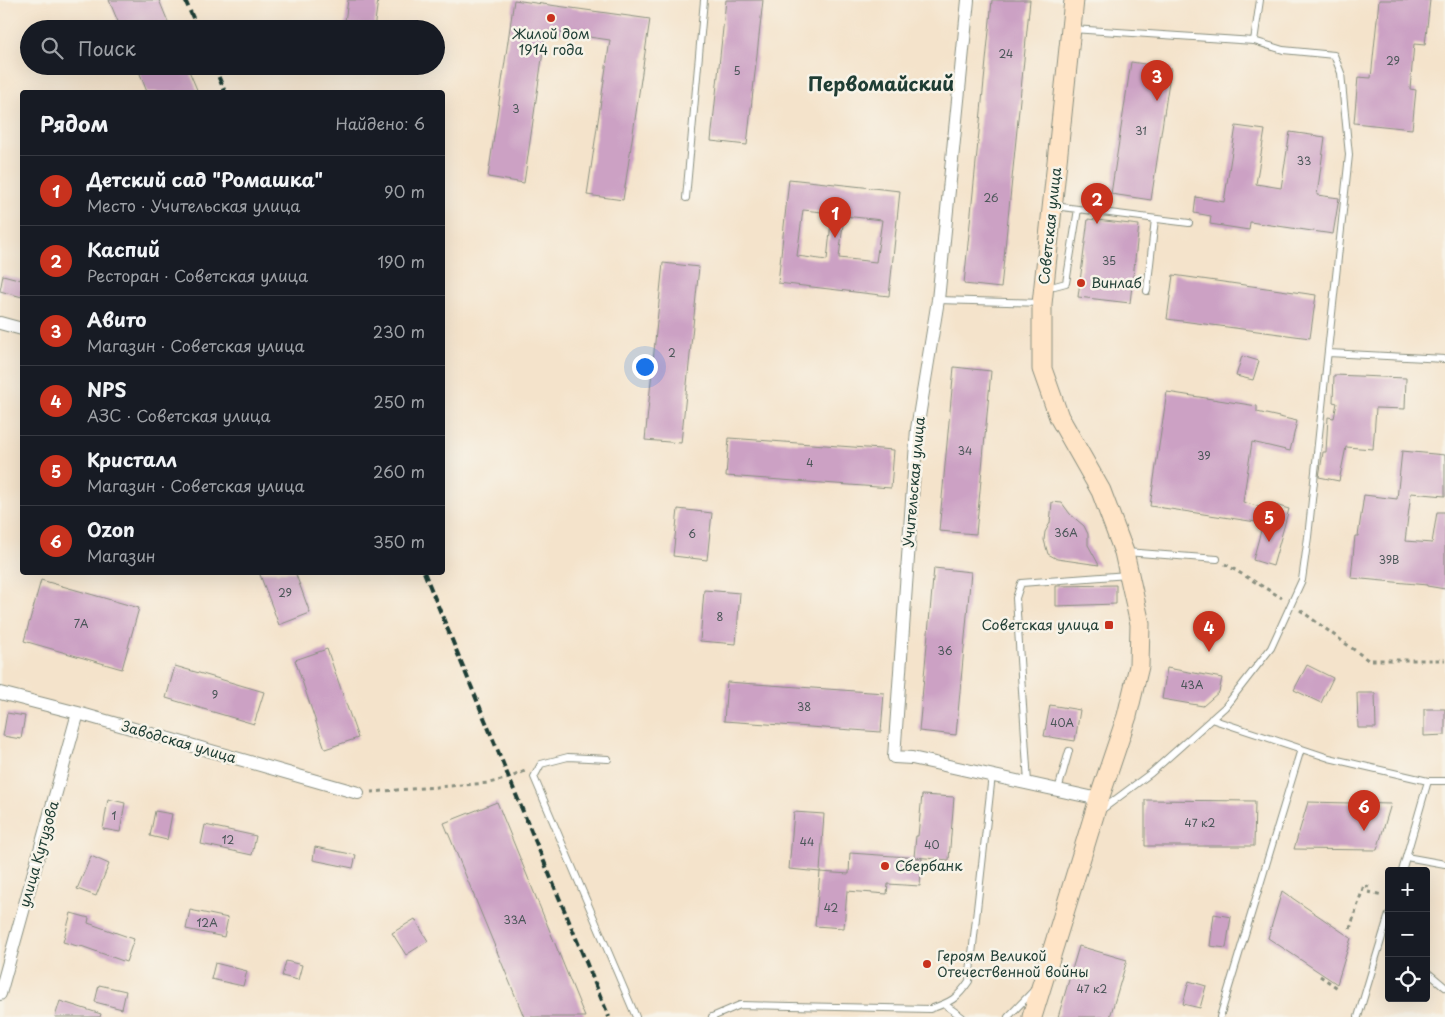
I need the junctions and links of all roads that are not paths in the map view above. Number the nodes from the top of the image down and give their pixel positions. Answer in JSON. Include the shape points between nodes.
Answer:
{"nodes":[{"id":1,"x":704,"y":0,"type":"edge"},
{"id":2,"x":968,"y":0,"type":"edge"},
{"id":3,"x":1074,"y":0,"type":"edge"},
{"id":4,"x":1260,"y":0,"type":"edge"},
{"id":5,"x":1071,"y":29,"type":"junction"},
{"id":6,"x":1254,"y":41,"type":"junction"},
{"id":7,"x":686,"y":198,"type":"dead end"},
{"id":8,"x":1052,"y":206,"type":"junction"},
{"id":9,"x":1078,"y":209,"type":"junction"},
{"id":10,"x":1155,"y":219,"type":"junction"},
{"id":11,"x":1188,"y":223,"type":"dead end"},
{"id":12,"x":1147,"y":291,"type":"dead end"},
{"id":13,"x":1043,"y":296,"type":"junction"},
{"id":14,"x":938,"y":300,"type":"junction"},
{"id":15,"x":0,"y":323,"type":"edge"},
{"id":16,"x":20,"y":328,"type":"edge"},
{"id":17,"x":1328,"y":353,"type":"junction"},
{"id":18,"x":1445,"y":359,"type":"edge"},
{"id":19,"x":1124,"y":552,"type":"junction"},
{"id":20,"x":1217,"y":559,"type":"road end"},
{"id":21,"x":1129,"y":575,"type":"junction"},
{"id":22,"x":0,"y":693,"type":"edge"},
{"id":23,"x":78,"y":713,"type":"junction"},
{"id":24,"x":1211,"y":719,"type":"junction"},
{"id":25,"x":1301,"y":749,"type":"junction"},
{"id":26,"x":1069,"y":751,"type":"dead end"},
{"id":27,"x":608,"y":758,"type":"dead end"},
{"id":28,"x":992,"y":775,"type":"junction"},
{"id":29,"x":1445,"y":781,"type":"edge"},
{"id":30,"x":1428,"y":782,"type":"junction"},
{"id":31,"x":1028,"y":783,"type":"junction"},
{"id":32,"x":1058,"y":790,"type":"junction"},
{"id":33,"x":358,"y":792,"type":"road end"},
{"id":34,"x":1097,"y":807,"type":"junction"},
{"id":35,"x":1406,"y":857,"type":"junction"},
{"id":36,"x":1445,"y":864,"type":"edge"},
{"id":37,"x":1403,"y":867,"type":"edge"},
{"id":38,"x":1385,"y":927,"type":"edge"},
{"id":39,"x":1380,"y":943,"type":"junction"},
{"id":40,"x":1385,"y":945,"type":"edge"},
{"id":41,"x":1430,"y":974,"type":"edge"},
{"id":42,"x":1043,"y":980,"type":"junction"},
{"id":43,"x":1445,"y":987,"type":"edge"},
{"id":44,"x":0,"y":994,"type":"edge"},
{"id":45,"x":944,"y":1004,"type":"junction"},
{"id":46,"x":636,"y":1017,"type":"edge"},
{"id":47,"x":712,"y":1017,"type":"edge"},
{"id":48,"x":962,"y":1017,"type":"edge"},
{"id":49,"x":1008,"y":1017,"type":"edge"},
{"id":50,"x":1032,"y":1017,"type":"edge"},
{"id":51,"x":1220,"y":1017,"type":"edge"},
{"id":52,"x":1358,"y":1017,"type":"edge"}],
"edges":[{"from":1,"to":7,"type":"lane"},
{"from":2,"to":14,"type":"street","name":"Учительская улица"},
{"from":3,"to":5,"type":"main road","name":"Советская улица"},
{"from":4,"to":6,"type":"lane"},
{"from":5,"to":6,"type":"lane"},
{"from":5,"to":8,"type":"main road","name":"Советская улица"},
{"from":6,"to":17,"type":"lane","via":[[1283,50],[1334,55],[1342,73],[1349,155]]},
{"from":8,"to":9,"type":"lane"},
{"from":8,"to":13,"type":"main road","name":"Советская улица"},
{"from":9,"to":10,"type":"lane"},
{"from":9,"to":13,"type":"lane","via":[[1066,282]]},
{"from":10,"to":11,"type":"lane"},
{"from":10,"to":12,"type":"lane"},
{"from":13,"to":14,"type":"lane"},
{"from":13,"to":19,"type":"main road","name":"Советская улица","via":[[1042,368],[1059,417],[1101,491]]},
{"from":14,"to":28,"type":"street","name":"Учительская улица","via":[[917,429],[894,757]]},
{"from":15,"to":16,"type":"street"},
{"from":17,"to":18,"type":"lane"},
{"from":17,"to":24,"type":"lane","via":[[1302,580],[1270,648],[1225,707]]},
{"from":19,"to":20,"type":"lane"},
{"from":19,"to":21,"type":"main road","name":"Советская улица"},
{"from":21,"to":31,"type":"lane","via":[[1021,583],[1016,598]]},
{"from":21,"to":34,"type":"main road","name":"Советская улица","via":[[1140,624],[1139,666],[1127,716]]},
{"from":22,"to":23,"type":"street","name":"Заводская улица"},
{"from":23,"to":33,"type":"street","name":"Заводская улица"},
{"from":23,"to":44,"type":"street","name":"улица Кутузова"},
{"from":24,"to":25,"type":"lane"},
{"from":24,"to":34,"type":"lane","via":[[1151,773]]},
{"from":25,"to":30,"type":"lane"},
{"from":25,"to":51,"type":"lane"},
{"from":26,"to":32,"type":"lane"},
{"from":27,"to":46,"type":"lane","via":[[568,757],[541,764],[534,777]]},
{"from":28,"to":31,"type":"street","name":"Учительская улица"},
{"from":28,"to":45,"type":"lane","via":[[969,981],[956,998]]},
{"from":29,"to":30,"type":"lane"},
{"from":30,"to":35,"type":"lane"},
{"from":31,"to":32,"type":"street","name":"Учительская улица"},
{"from":32,"to":34,"type":"street","name":"Учительская улица"},
{"from":34,"to":42,"type":"main road","name":"Советская улица"},
{"from":35,"to":36,"type":"lane"},
{"from":35,"to":37,"type":"lane"},
{"from":38,"to":39,"type":"lane"},
{"from":39,"to":40,"type":"lane"},
{"from":39,"to":52,"type":"lane"},
{"from":41,"to":43,"type":"lane"},
{"from":42,"to":49,"type":"lane"},
{"from":42,"to":50,"type":"main road","name":"Советская улица"},
{"from":45,"to":47,"type":"lane","via":[[930,1009],[740,1005]]},
{"from":45,"to":48,"type":"lane"}]}
